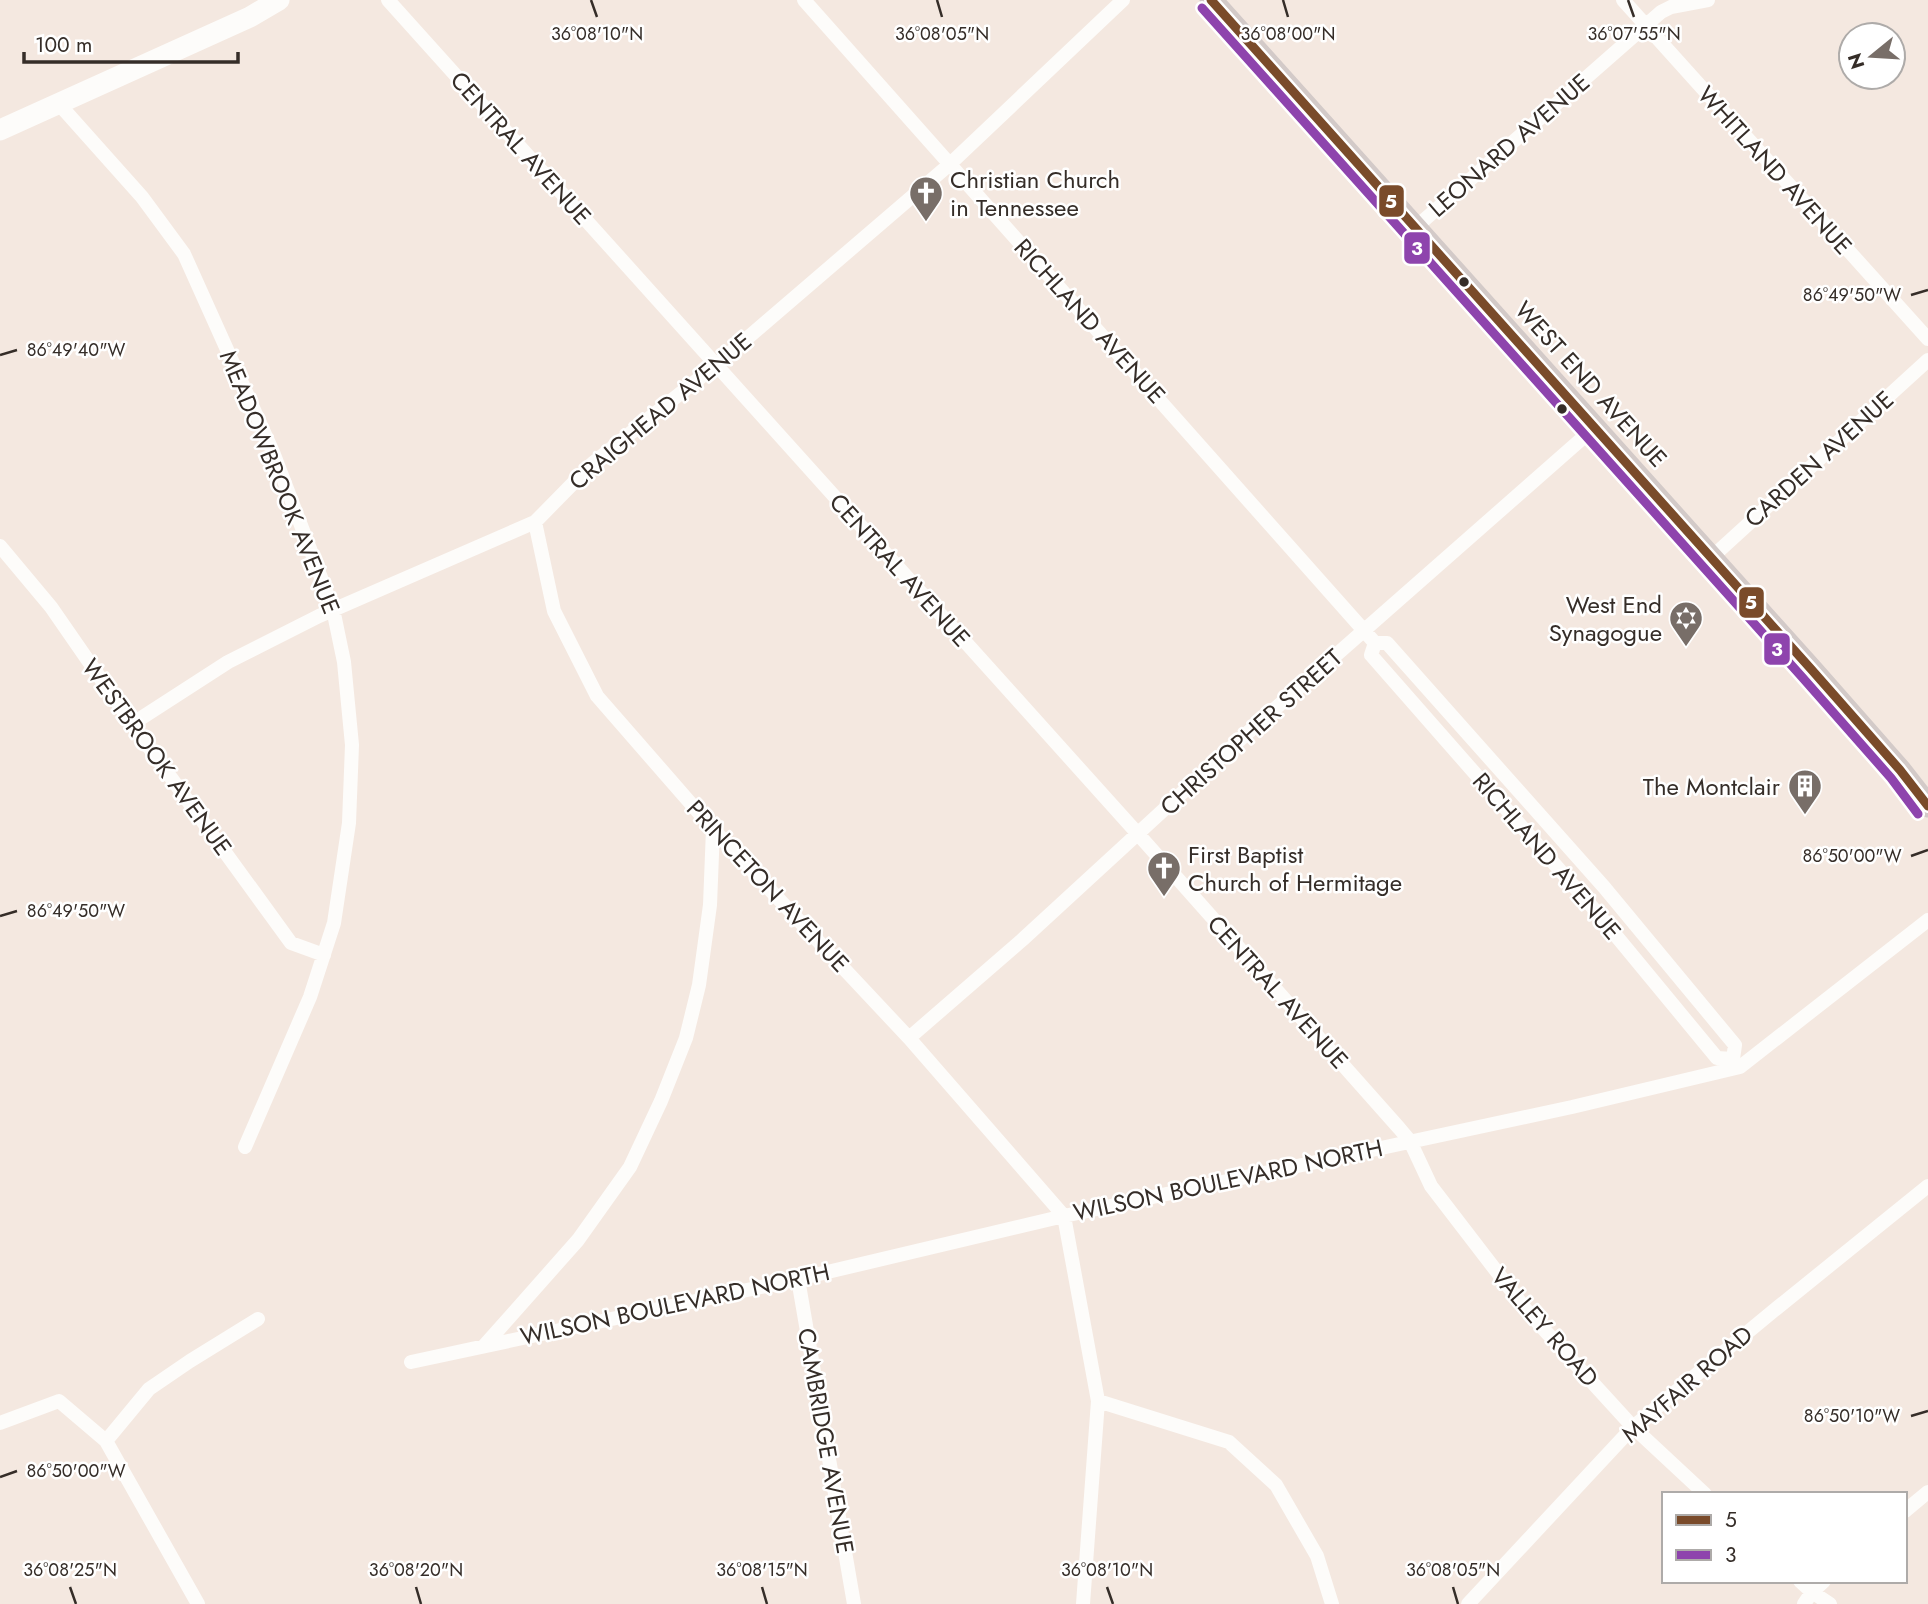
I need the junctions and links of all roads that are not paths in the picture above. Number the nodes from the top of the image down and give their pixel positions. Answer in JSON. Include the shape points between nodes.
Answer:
{"nodes":[{"id":1,"x":279,"y":0,"type":"edge"},
{"id":2,"x":388,"y":0,"type":"edge"},
{"id":3,"x":804,"y":0,"type":"edge"},
{"id":4,"x":1123,"y":0,"type":"edge"},
{"id":5,"x":1211,"y":0,"type":"edge"},
{"id":6,"x":1623,"y":0,"type":"edge"},
{"id":7,"x":1709,"y":0,"type":"edge"},
{"id":8,"x":1645,"y":25,"type":"junction"},
{"id":9,"x":59,"y":104,"type":"junction"},
{"id":10,"x":0,"y":130,"type":"edge"},
{"id":11,"x":950,"y":164,"type":"junction"},
{"id":12,"x":1415,"y":228,"type":"junction"},
{"id":13,"x":1928,"y":339,"type":"edge"},
{"id":14,"x":1928,"y":360,"type":"edge"},
{"id":15,"x":716,"y":365,"type":"junction"},
{"id":16,"x":1594,"y":428,"type":"junction"},
{"id":17,"x":534,"y":522,"type":"junction"},
{"id":18,"x":0,"y":546,"type":"edge"},
{"id":19,"x":1711,"y":558,"type":"junction"},
{"id":20,"x":333,"y":609,"type":"junction"},
{"id":21,"x":1364,"y":631,"type":"junction"},
{"id":22,"x":1375,"y":643,"type":"junction"},
{"id":23,"x":132,"y":724,"type":"junction"},
{"id":24,"x":1928,"y":806,"type":"edge"},
{"id":25,"x":713,"y":829,"type":"junction"},
{"id":26,"x":1138,"y":834,"type":"junction"},
{"id":27,"x":1928,"y":920,"type":"edge"},
{"id":28,"x":324,"y":955,"type":"junction"},
{"id":29,"x":909,"y":1038,"type":"junction"},
{"id":30,"x":1737,"y":1063,"type":"junction"},
{"id":31,"x":1410,"y":1141,"type":"junction"},
{"id":32,"x":245,"y":1147,"type":"dead end"},
{"id":33,"x":1928,"y":1186,"type":"edge"},
{"id":34,"x":1064,"y":1216,"type":"junction"},
{"id":35,"x":798,"y":1279,"type":"junction"},
{"id":36,"x":258,"y":1320,"type":"dead end"},
{"id":37,"x":484,"y":1346,"type":"junction"},
{"id":38,"x":411,"y":1362,"type":"dead end"},
{"id":39,"x":1098,"y":1401,"type":"junction"},
{"id":40,"x":0,"y":1423,"type":"edge"},
{"id":41,"x":1633,"y":1427,"type":"junction"},
{"id":42,"x":106,"y":1441,"type":"junction"},
{"id":43,"x":1703,"y":1492,"type":"edge"},
{"id":44,"x":1928,"y":1492,"type":"edge"},
{"id":45,"x":1907,"y":1509,"type":"edge"},
{"id":46,"x":1823,"y":1583,"type":"edge"},
{"id":47,"x":1808,"y":1598,"type":"edge"},
{"id":48,"x":198,"y":1604,"type":"edge"},
{"id":49,"x":854,"y":1604,"type":"edge"},
{"id":50,"x":1083,"y":1604,"type":"edge"},
{"id":51,"x":1332,"y":1604,"type":"edge"},
{"id":52,"x":1468,"y":1604,"type":"edge"},
{"id":53,"x":1830,"y":1604,"type":"edge"}],
"edges":[{"from":1,"to":9,"type":"street"},
{"from":2,"to":15,"type":"street","name":"CENTRAL AVENUE"},
{"from":3,"to":11,"type":"street","name":"RICHLAND AVENUE"},
{"from":4,"to":11,"type":"street","name":"CRAIGHEAD AVENUE"},
{"from":5,"to":12,"type":"main road","name":"WEST END AVENUE"},
{"from":6,"to":8,"type":"street","name":"WHITLAND AVENUE"},
{"from":7,"to":8,"type":"street","name":"LEONARD AVENUE","via":[[1671,7]]},
{"from":8,"to":12,"type":"street","name":"LEONARD AVENUE"},
{"from":8,"to":13,"type":"street","name":"WHITLAND AVENUE"},
{"from":9,"to":10,"type":"street"},
{"from":9,"to":20,"type":"street","name":"MEADOWBROOK AVENUE","via":[[142,197],[184,254],[273,452]]},
{"from":11,"to":15,"type":"street","name":"CRAIGHEAD AVENUE"},
{"from":11,"to":21,"type":"street","name":"RICHLAND AVENUE"},
{"from":12,"to":16,"type":"main road","name":"WEST END AVENUE"},
{"from":14,"to":19,"type":"street","name":"CARDEN AVENUE"},
{"from":15,"to":17,"type":"street","name":"CRAIGHEAD AVENUE","via":[[593,463]]},
{"from":15,"to":26,"type":"street","name":"CENTRAL AVENUE"},
{"from":16,"to":19,"type":"main road","name":"WEST END AVENUE"},
{"from":16,"to":21,"type":"street","name":"CHRISTOPHER STREET"},
{"from":17,"to":20,"type":"street","name":"CRAIGHEAD AVENUE"},
{"from":17,"to":25,"type":"street","name":"PRINCETON AVENUE","via":[[554,611],[597,696]]},
{"from":18,"to":23,"type":"street","name":"WESTBROOK AVENUE","via":[[51,607]]},
{"from":19,"to":24,"type":"main road","name":"WEST END AVENUE"},
{"from":20,"to":23,"type":"street","name":"CRAIGHEAD AVENUE","via":[[228,662]]},
{"from":20,"to":28,"type":"street","name":"MEADOWBROOK AVENUE","via":[[344,662],[352,745],[349,822],[334,923]]},
{"from":21,"to":22,"type":"street","name":"RICHLAND AVENUE"},
{"from":21,"to":26,"type":"street","name":"CHRISTOPHER STREET"},
{"from":22,"to":30,"type":"street","name":"RICHLAND AVENUE","via":[[1387,643],[1604,887],[1735,1045]]},
{"from":22,"to":30,"type":"street","name":"RICHLAND AVENUE","via":[[1371,655],[1594,909],[1717,1058]]},
{"from":23,"to":28,"type":"street","name":"WESTBROOK AVENUE","via":[[291,943]]},
{"from":25,"to":29,"type":"street","name":"PRINCETON AVENUE"},
{"from":25,"to":37,"type":"street","via":[[710,905],[699,985],[686,1038],[661,1101],[630,1167],[585,1230]]},
{"from":26,"to":29,"type":"street","name":"CHRISTOPHER STREET"},
{"from":26,"to":31,"type":"street","name":"CENTRAL AVENUE"},
{"from":27,"to":30,"type":"street","name":"WILSON BOULEVARD NORTH"},
{"from":28,"to":32,"type":"street","name":"MEADOWBROOK AVENUE"},
{"from":29,"to":34,"type":"street","name":"PRINCETON AVENUE"},
{"from":30,"to":31,"type":"street","name":"WILSON BOULEVARD NORTH","via":[[1572,1108]]},
{"from":31,"to":34,"type":"street","name":"WILSON BOULEVARD NORTH"},
{"from":31,"to":41,"type":"street","name":"VALLEY ROAD","via":[[1431,1186],[1519,1300]]},
{"from":33,"to":41,"type":"street","name":"MAYFAIR ROAD"},
{"from":34,"to":35,"type":"street","name":"WILSON BOULEVARD NORTH"},
{"from":34,"to":39,"type":"street"},
{"from":35,"to":37,"type":"street","name":"WILSON BOULEVARD NORTH"},
{"from":35,"to":49,"type":"street","name":"CAMBRIDGE AVENUE"},
{"from":36,"to":42,"type":"street","via":[[149,1389]]},
{"from":37,"to":38,"type":"street","name":"WILSON BOULEVARD NORTH"},
{"from":39,"to":50,"type":"street"},
{"from":39,"to":51,"type":"street","via":[[1229,1442],[1276,1485],[1317,1556]]},
{"from":40,"to":42,"type":"street","via":[[59,1401]]},
{"from":41,"to":43,"type":"street","name":"VALLEY ROAD"},
{"from":41,"to":52,"type":"street","name":"MAYFAIR ROAD"},
{"from":42,"to":48,"type":"street"},
{"from":44,"to":45,"type":"street"},
{"from":46,"to":47,"type":"street"},
{"from":47,"to":53,"type":"street"}]}
